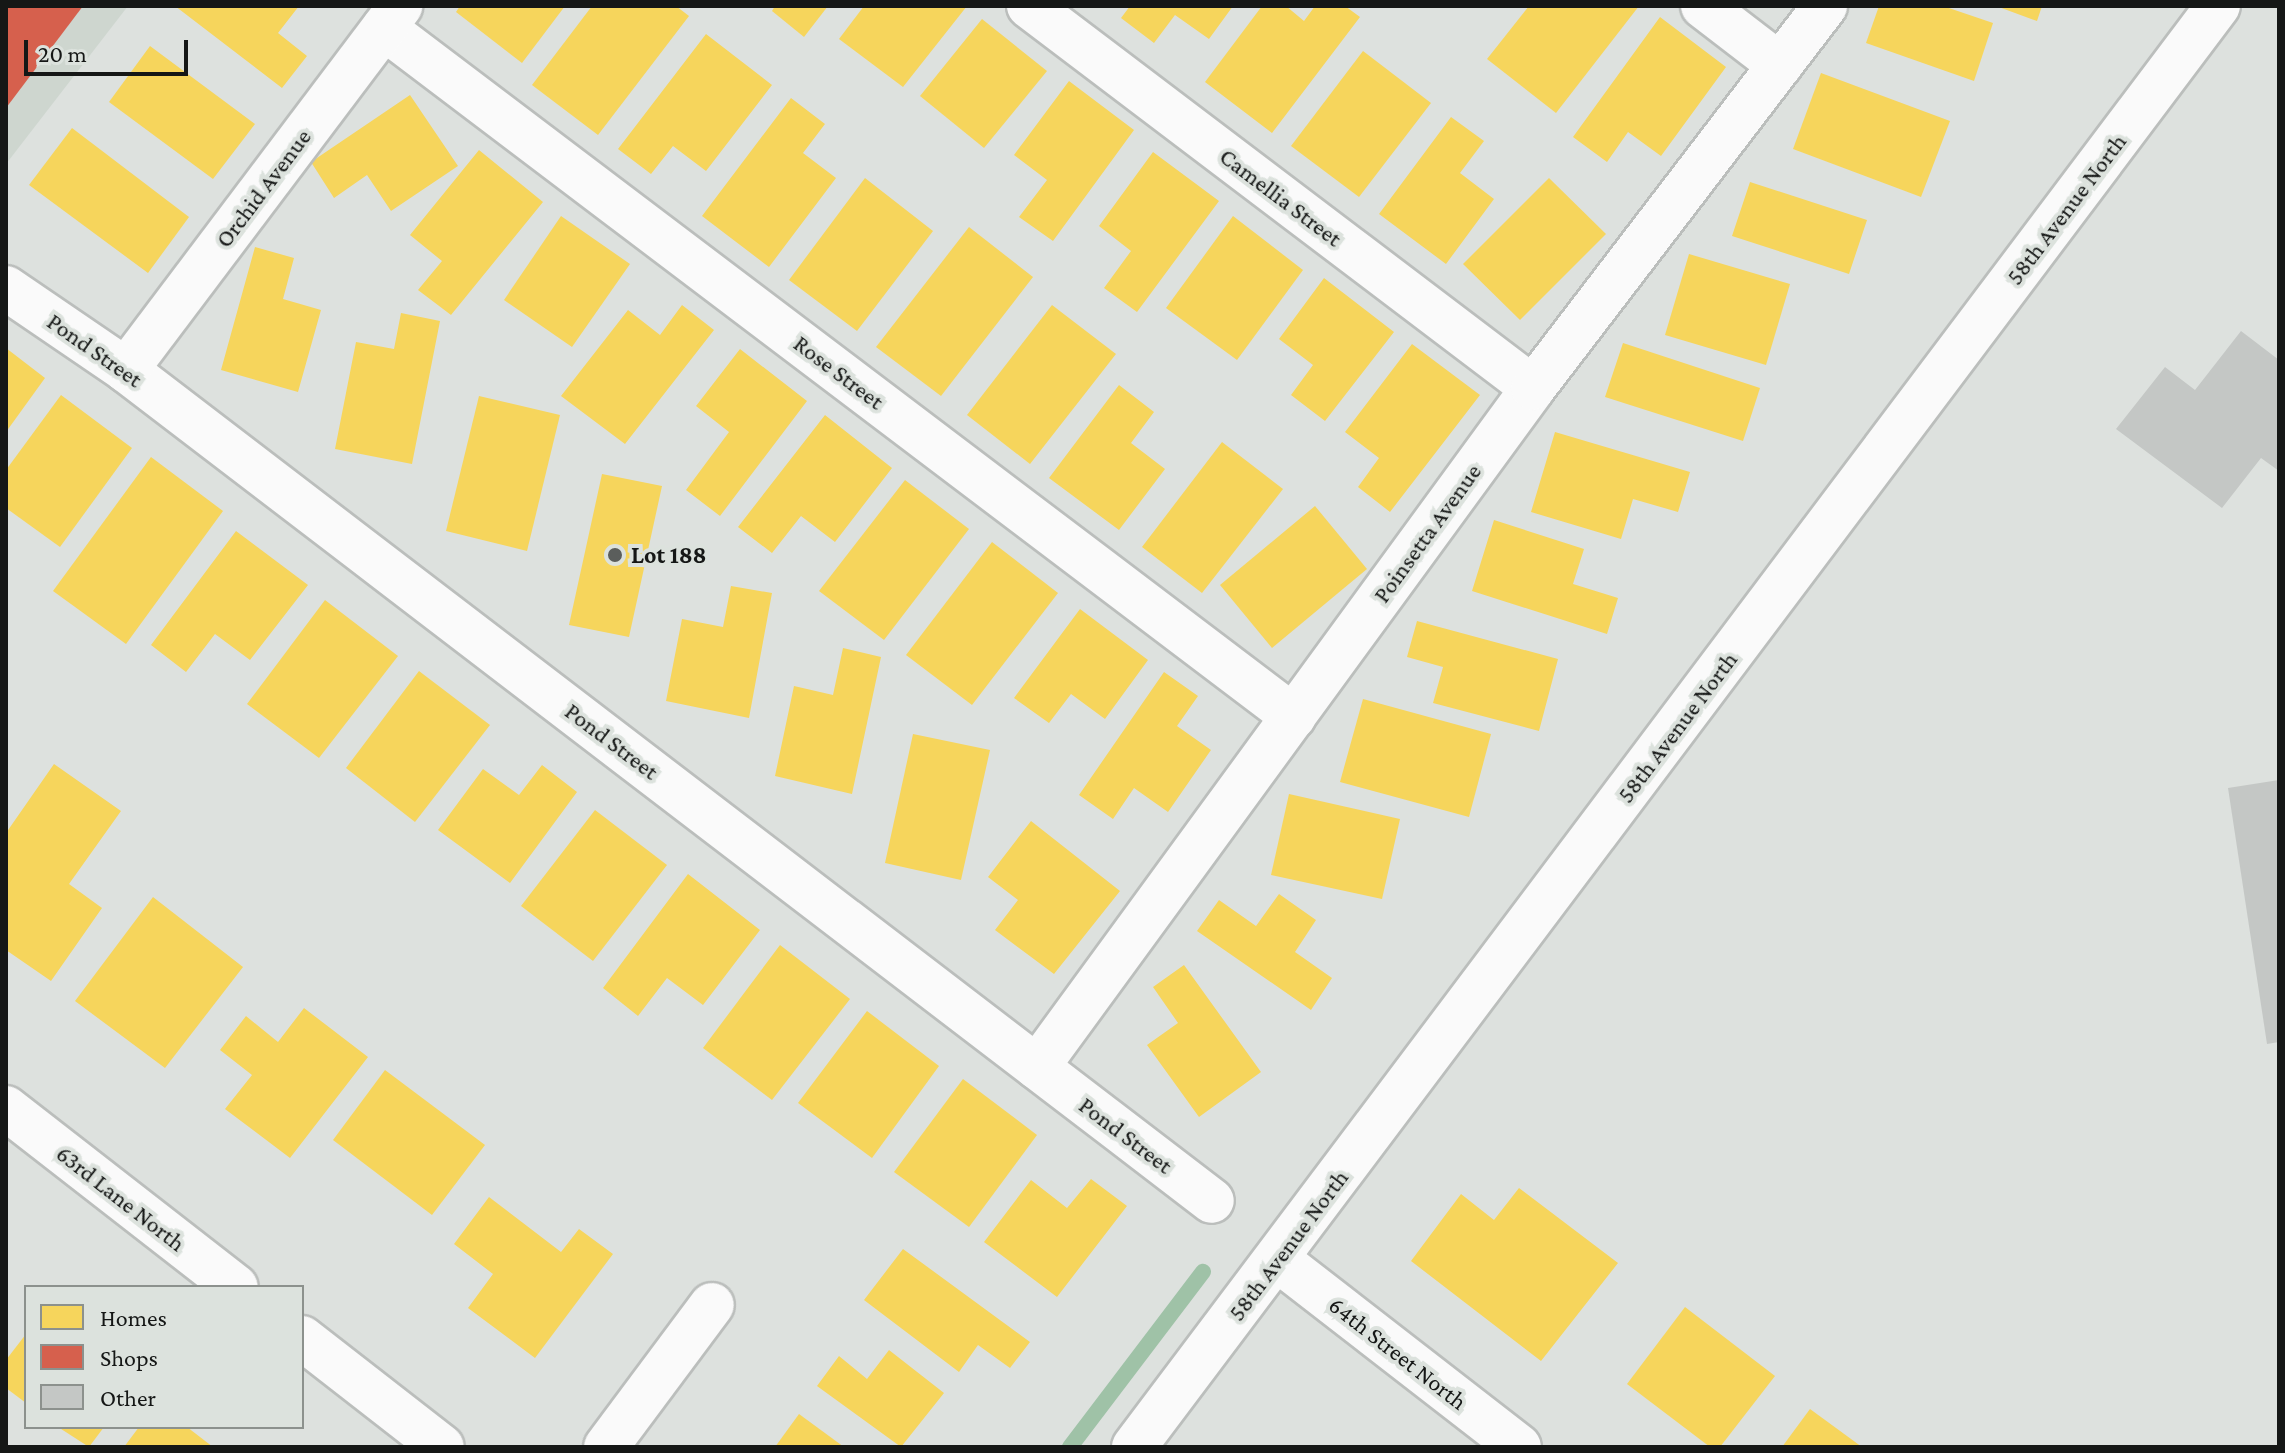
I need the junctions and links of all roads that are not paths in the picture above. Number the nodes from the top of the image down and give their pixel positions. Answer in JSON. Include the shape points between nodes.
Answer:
{"nodes":[{"id":1,"x":1029,"y":6,"type":"edge"},
{"id":2,"x":1703,"y":6,"type":"edge"},
{"id":3,"x":1825,"y":6,"type":"edge"},
{"id":4,"x":2218,"y":6,"type":"edge"},
{"id":5,"x":392,"y":17,"type":"edge"},
{"id":6,"x":1780,"y":65,"type":"junction"},
{"id":7,"x":6,"y":288,"type":"edge"},
{"id":8,"x":126,"y":370,"type":"junction"},
{"id":9,"x":1533,"y":388,"type":"junction"},
{"id":10,"x":1294,"y":717,"type":"junction"},
{"id":11,"x":1037,"y":1067,"type":"junction"},
{"id":12,"x":6,"y":1108,"type":"edge"},
{"id":13,"x":1212,"y":1201,"type":"dead end"},
{"id":14,"x":1277,"y":1259,"type":"junction"},
{"id":15,"x":233,"y":1285,"type":"edge"},
{"id":16,"x":712,"y":1305,"type":"dead end"},
{"id":17,"x":304,"y":1340,"type":"edge"},
{"id":18,"x":442,"y":1447,"type":"edge"},
{"id":19,"x":606,"y":1447,"type":"edge"},
{"id":20,"x":1134,"y":1447,"type":"edge"},
{"id":21,"x":1519,"y":1447,"type":"edge"}],
"edges":[{"from":1,"to":9,"type":"street","name":"Camellia Street"},
{"from":2,"to":6,"type":"street"},
{"from":3,"to":6,"type":"street","name":"Poinsetta Avenue"},
{"from":4,"to":14,"type":"street","name":"58th Avenue North"},
{"from":5,"to":8,"type":"street","name":"Orchid Avenue"},
{"from":5,"to":10,"type":"street","name":"Rose Street"},
{"from":6,"to":9,"type":"street","name":"Poinsetta Avenue"},
{"from":7,"to":8,"type":"street","name":"Pond Street"},
{"from":8,"to":11,"type":"street","name":"Pond Street"},
{"from":9,"to":10,"type":"street","name":"Poinsetta Avenue"},
{"from":10,"to":11,"type":"street","name":"Poinsetta Avenue"},
{"from":11,"to":13,"type":"street","name":"Pond Street"},
{"from":12,"to":15,"type":"street","name":"63rd Lane North"},
{"from":14,"to":20,"type":"street","name":"58th Avenue North"},
{"from":14,"to":21,"type":"street","name":"64th Street North"},
{"from":16,"to":19,"type":"street"},
{"from":17,"to":18,"type":"street"}]}
